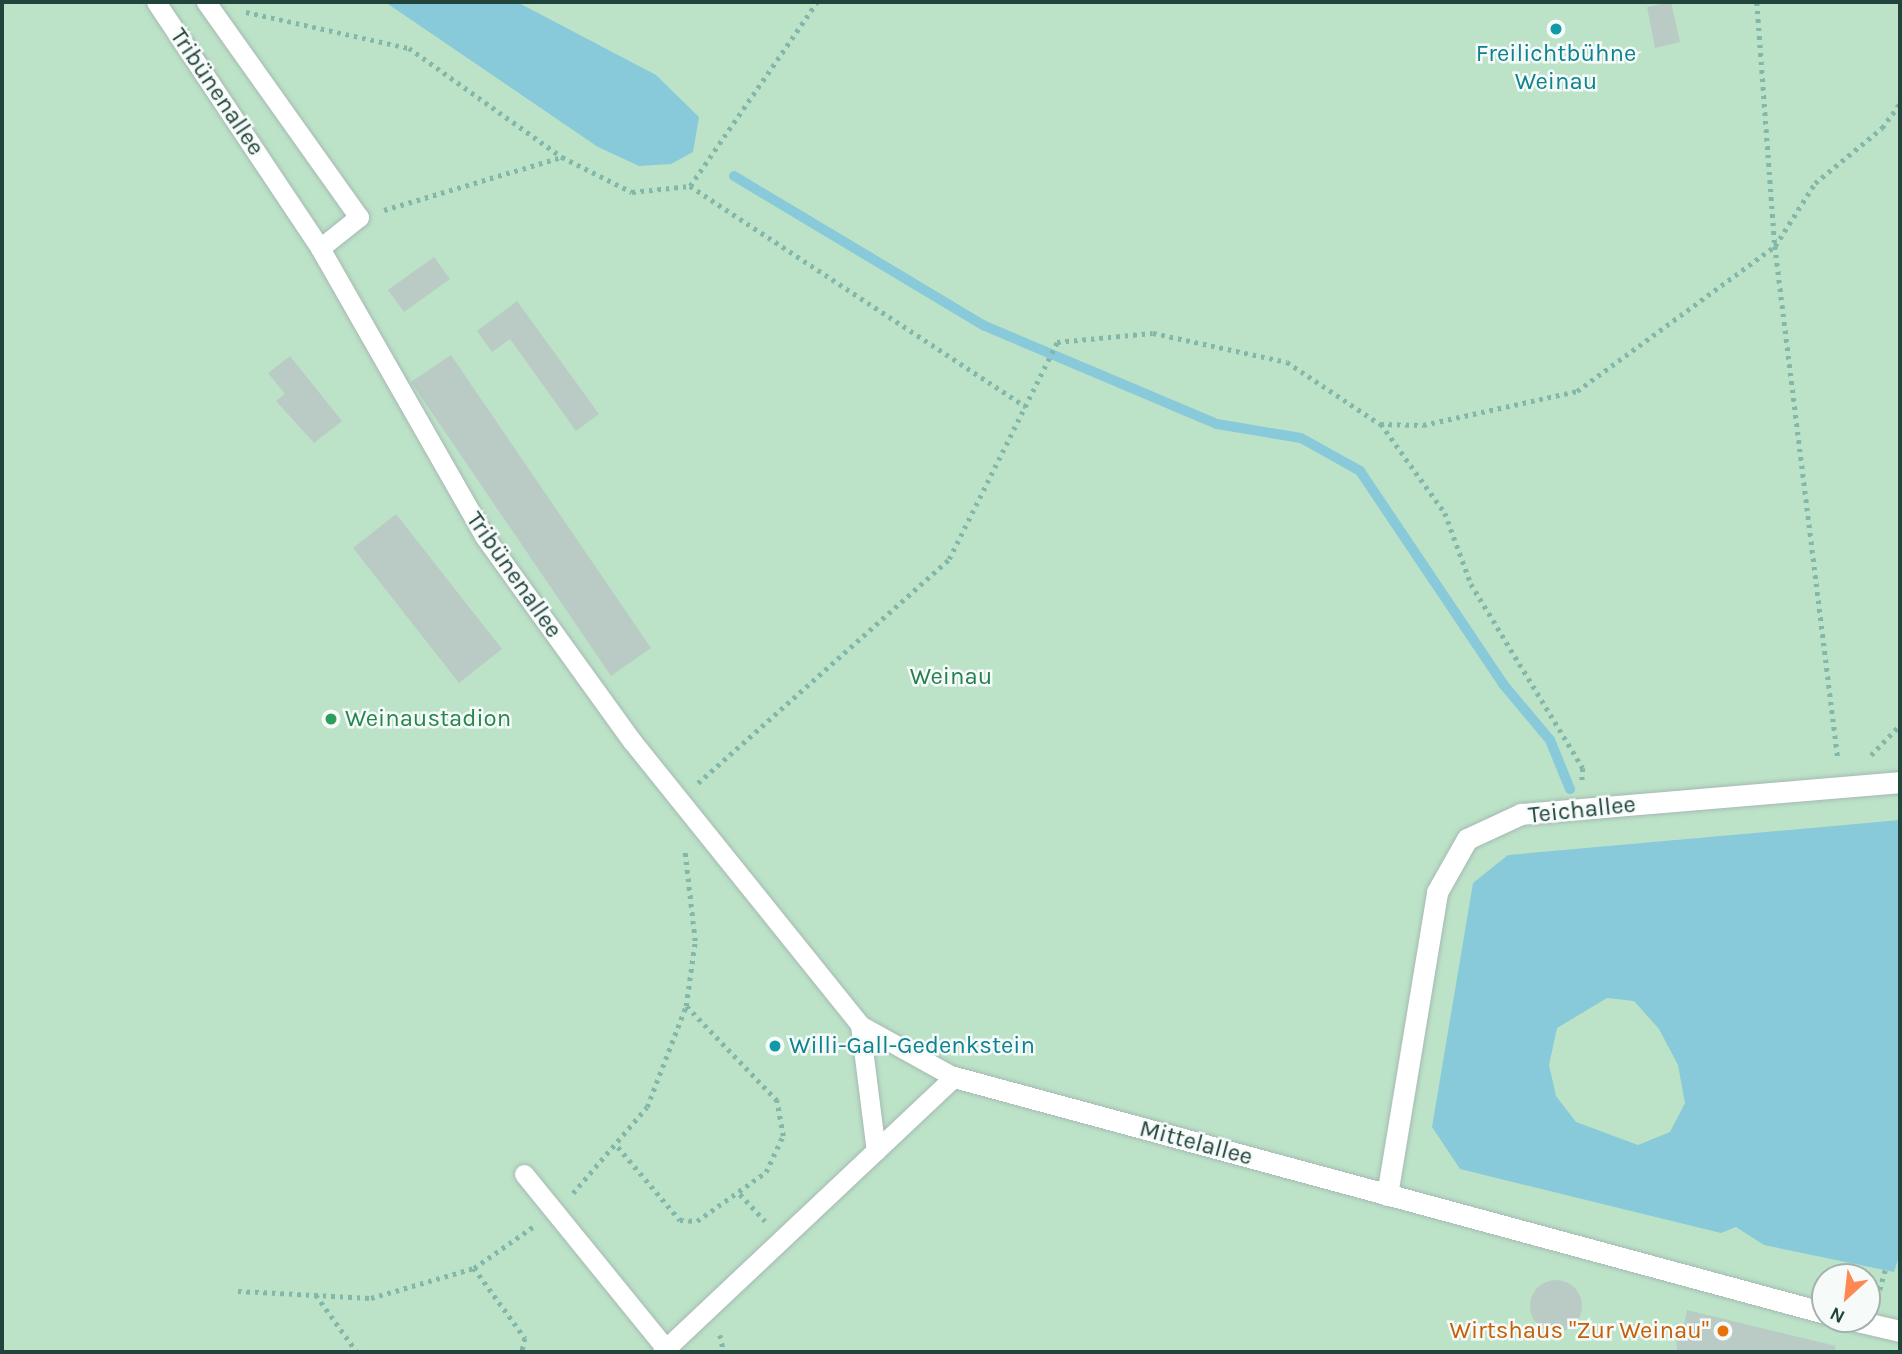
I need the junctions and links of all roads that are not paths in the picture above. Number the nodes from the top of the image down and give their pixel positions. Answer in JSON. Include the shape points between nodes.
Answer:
{"nodes":[{"id":1,"x":156,"y":2,"type":"edge"},
{"id":2,"x":207,"y":2,"type":"edge"},
{"id":3,"x":320,"y":248,"type":"junction"},
{"id":4,"x":1900,"y":782,"type":"edge"},
{"id":5,"x":860,"y":1025,"type":"junction"},
{"id":6,"x":954,"y":1077,"type":"junction"},
{"id":7,"x":876,"y":1151,"type":"junction"},
{"id":8,"x":524,"y":1174,"type":"dead end"},
{"id":9,"x":1387,"y":1195,"type":"junction"},
{"id":10,"x":1811,"y":1309,"type":"edge"},
{"id":11,"x":1881,"y":1327,"type":"edge"},
{"id":12,"x":1900,"y":1331,"type":"edge"},
{"id":13,"x":664,"y":1351,"type":"edge"}],
"edges":[{"from":1,"to":3,"type":"lane","name":"Tribünenallee"},
{"from":2,"to":3,"type":"lane","via":[[359,217]]},
{"from":3,"to":5,"type":"lane","name":"Tribünenallee","via":[[484,536],[679,800]]},
{"from":4,"to":9,"type":"street","name":"Teichallee","via":[[1521,814],[1467,839],[1437,892]]},
{"from":5,"to":6,"type":"lane","name":"Tribünenallee"},
{"from":5,"to":7,"type":"lane"},
{"from":6,"to":7,"type":"lane"},
{"from":6,"to":9,"type":"street","name":"Mittelallee"},
{"from":7,"to":13,"type":"lane"},
{"from":8,"to":13,"type":"lane"},
{"from":9,"to":10,"type":"street","name":"Mittelallee"},
{"from":11,"to":12,"type":"street"}]}
